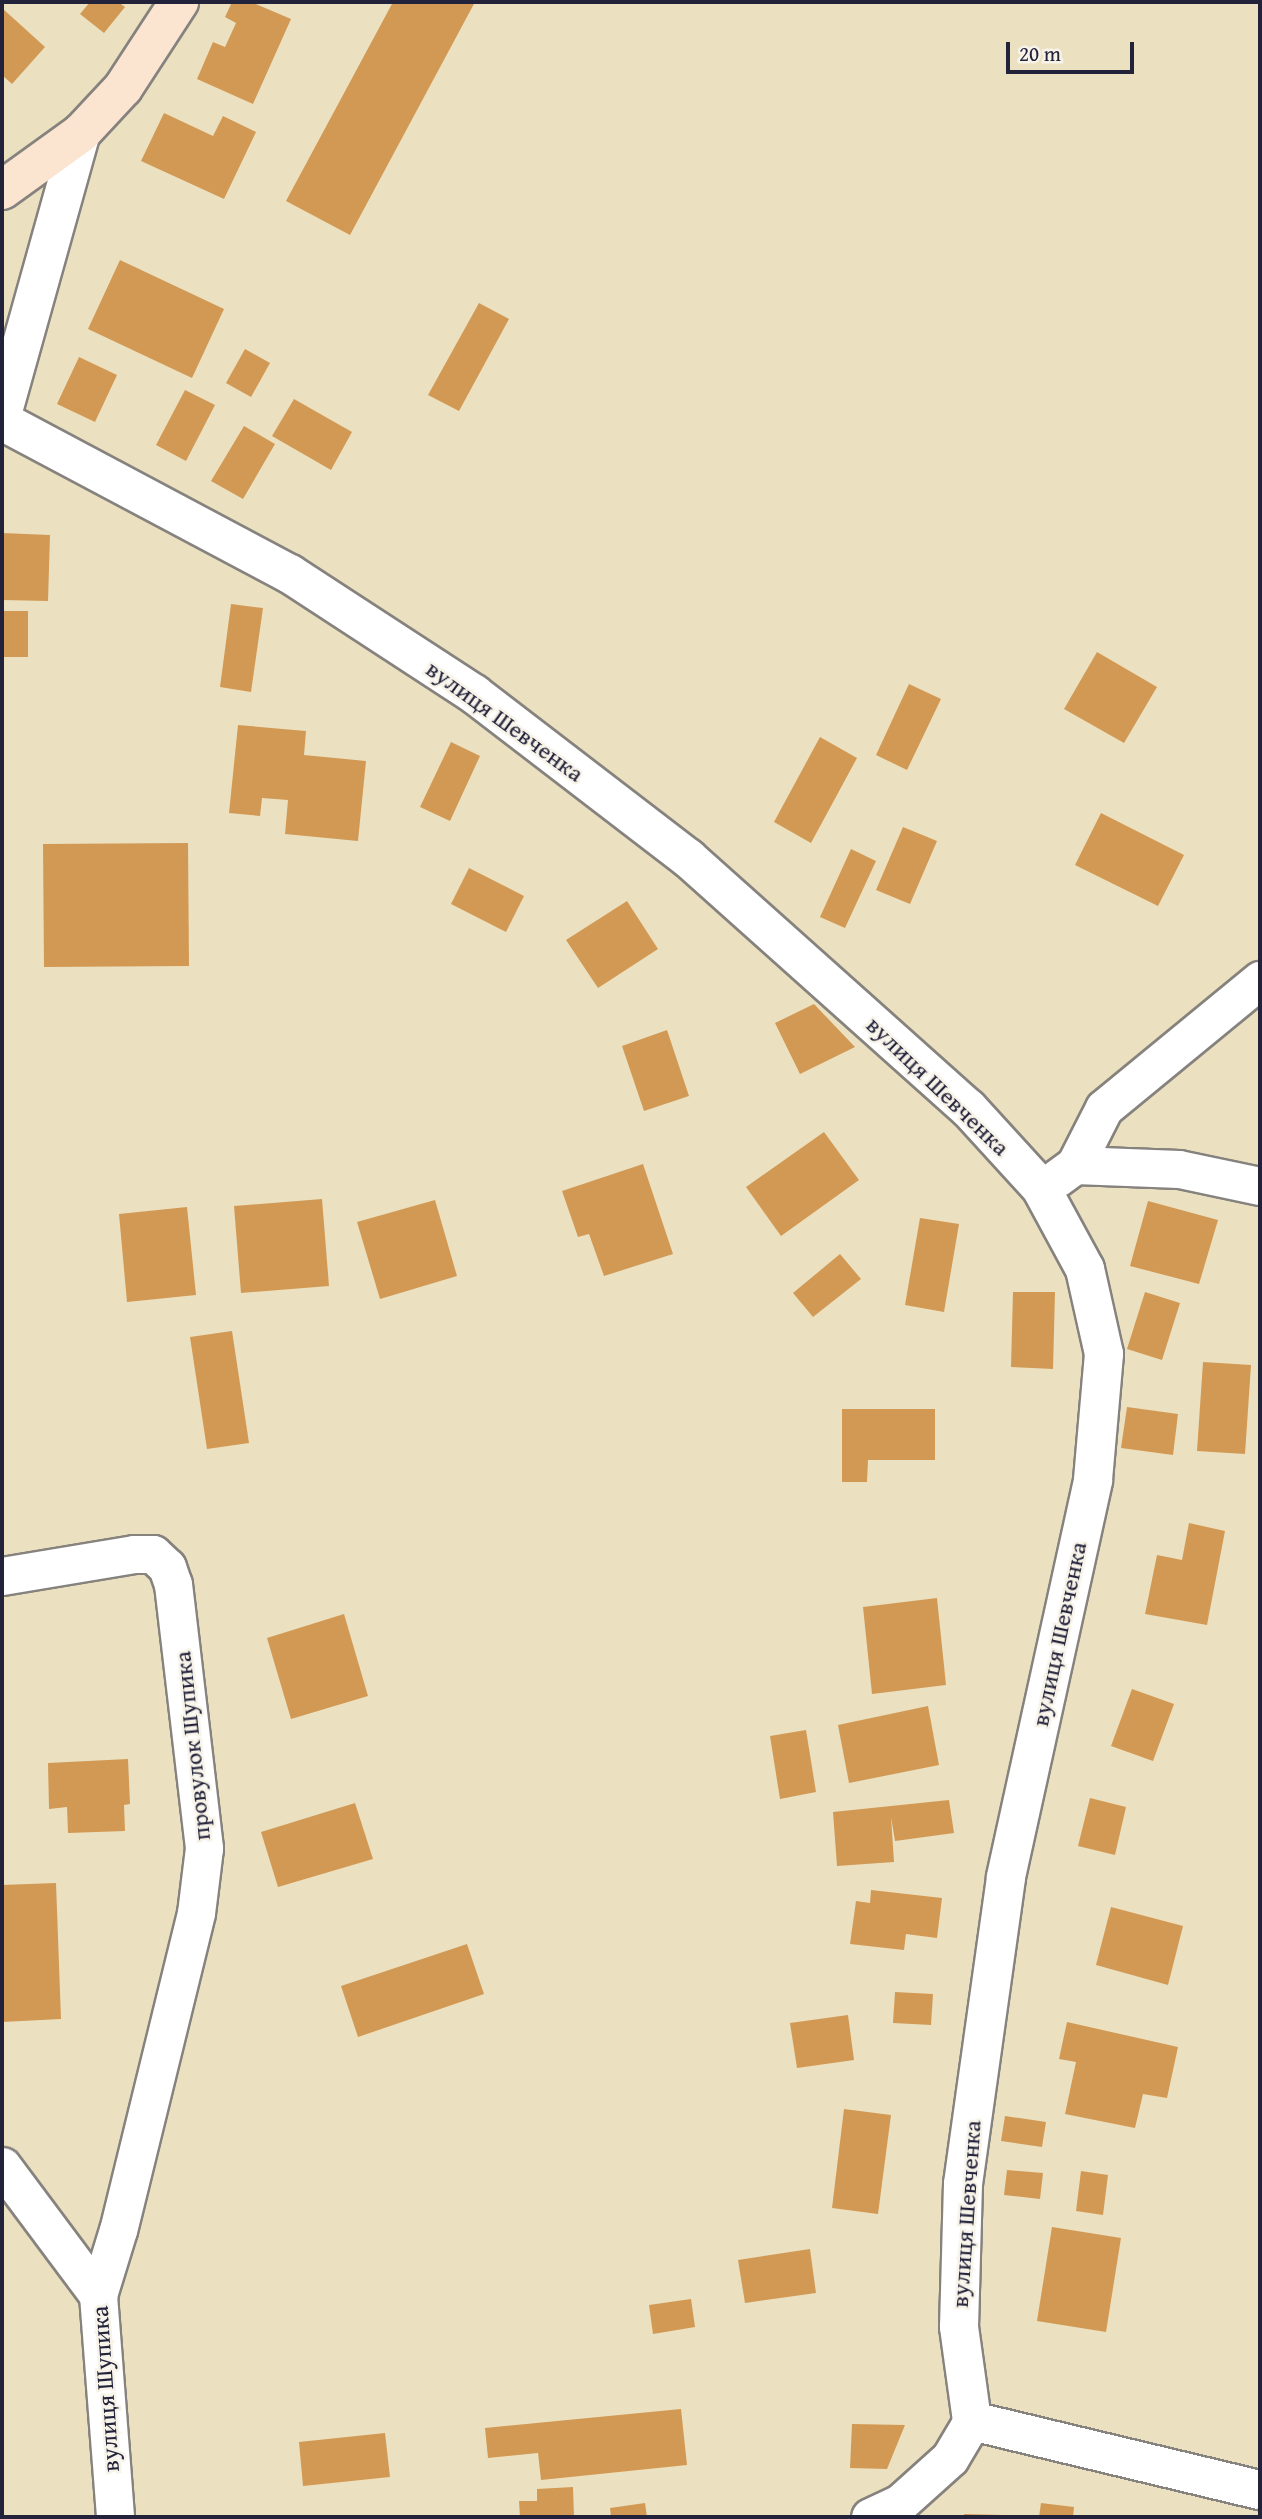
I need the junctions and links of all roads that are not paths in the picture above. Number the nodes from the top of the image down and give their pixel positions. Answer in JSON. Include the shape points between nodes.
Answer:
{"nodes":[{"id":1,"x":179,"y":2,"type":"edge"},
{"id":2,"x":81,"y":133,"type":"junction"},
{"id":3,"x":2,"y":190,"type":"edge"},
{"id":4,"x":2,"y":415,"type":"edge"},
{"id":5,"x":2,"y":422,"type":"edge"},
{"id":6,"x":1260,"y":980,"type":"edge"},
{"id":7,"x":1075,"y":1165,"type":"junction"},
{"id":8,"x":1260,"y":1186,"type":"edge"},
{"id":9,"x":1041,"y":1188,"type":"junction"},
{"id":10,"x":2,"y":1576,"type":"edge"},
{"id":11,"x":2,"y":2166,"type":"edge"},
{"id":12,"x":98,"y":2295,"type":"junction"},
{"id":13,"x":972,"y":2421,"type":"junction"},
{"id":14,"x":1260,"y":2490,"type":"edge"},
{"id":15,"x":115,"y":2517,"type":"edge"},
{"id":16,"x":870,"y":2517,"type":"edge"}],
"edges":[{"from":1,"to":2,"type":"main road","via":[[123,88]]},
{"from":2,"to":3,"type":"main road"},
{"from":2,"to":4,"type":"street"},
{"from":5,"to":9,"type":"street","name":"вулиця Шевченка","via":[[290,574],[474,694],[688,858],[968,1108]]},
{"from":6,"to":7,"type":"street","via":[[1104,1108]]},
{"from":7,"to":8,"type":"street","via":[[1179,1169]]},
{"from":7,"to":9,"type":"street"},
{"from":9,"to":13,"type":"street","name":"вулиця Шевченка","via":[[1084,1269],[1104,1354],[1093,1481],[1006,1878],[963,2184],[959,2327]]},
{"from":10,"to":12,"type":"street","name":"провулок Шупика","via":[[153,1554],[167,1567],[173,1584],[204,1848],[196,1913]]},
{"from":11,"to":12,"type":"street","name":"вулиця Шупика"},
{"from":12,"to":15,"type":"street","name":"вулиця Шупика"},
{"from":13,"to":14,"type":"street"},
{"from":13,"to":16,"type":"street","via":[[950,2458],[900,2502]]}]}
